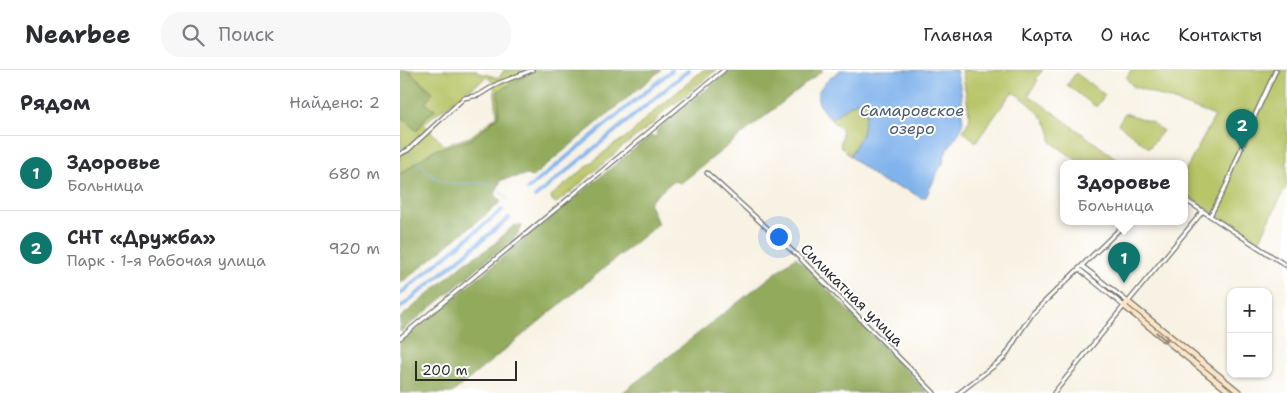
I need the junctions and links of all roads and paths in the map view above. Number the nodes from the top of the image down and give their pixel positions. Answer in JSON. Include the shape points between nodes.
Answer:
{"nodes":[{"id":1,"x":532,"y":70,"type":"edge"},
{"id":2,"x":724,"y":70,"type":"edge"},
{"id":3,"x":1276,"y":70,"type":"edge"},
{"id":4,"x":400,"y":154,"type":"edge"},
{"id":5,"x":708,"y":173,"type":"dead end"},
{"id":6,"x":1188,"y":202,"type":"edge"},
{"id":7,"x":1203,"y":211,"type":"junction"},
{"id":8,"x":1210,"y":216,"type":"junction"},
{"id":9,"x":1124,"y":225,"type":"edge"},
{"id":10,"x":1287,"y":266,"type":"edge"},
{"id":11,"x":1080,"y":267,"type":"junction"},
{"id":12,"x":1128,"y":302,"type":"junction"},
{"id":13,"x":1124,"y":306,"type":"junction"},
{"id":14,"x":400,"y":338,"type":"edge"},
{"id":15,"x":934,"y":393,"type":"edge"},
{"id":16,"x":959,"y":393,"type":"edge"},
{"id":17,"x":1054,"y":393,"type":"edge"},
{"id":18,"x":1231,"y":393,"type":"edge"},
{"id":19,"x":1240,"y":393,"type":"edge"}],
"edges":[{"from":1,"to":4,"type":"street","via":[[479,95],[464,98]]},
{"from":2,"to":14,"type":"street"},
{"from":3,"to":8,"type":"street"},
{"from":5,"to":15,"type":"street","name":"Силикатная улица","via":[[800,258]]},
{"from":6,"to":7,"type":"street"},
{"from":7,"to":8,"type":"street"},
{"from":7,"to":12,"type":"street"},
{"from":8,"to":10,"type":"street"},
{"from":9,"to":11,"type":"street"},
{"from":11,"to":12,"type":"street"},
{"from":11,"to":13,"type":"street"},
{"from":11,"to":16,"type":"street","via":[[1033,313],[1004,358]]},
{"from":12,"to":13,"type":"street"},
{"from":12,"to":19,"type":"street"},
{"from":13,"to":17,"type":"street"},
{"from":13,"to":18,"type":"street","one_way":true}]}
